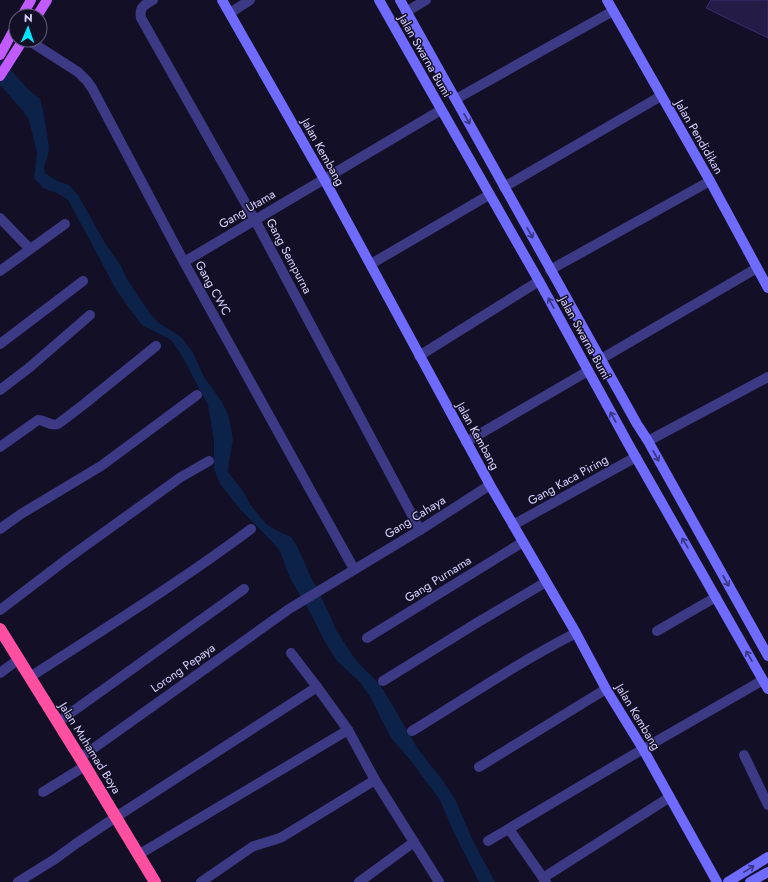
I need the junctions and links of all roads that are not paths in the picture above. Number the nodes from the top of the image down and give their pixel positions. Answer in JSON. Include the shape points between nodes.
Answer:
{"nodes":[{"id":1,"x":153,"y":0,"type":"edge"},
{"id":2,"x":222,"y":0,"type":"edge"},
{"id":3,"x":250,"y":0,"type":"edge"},
{"id":4,"x":379,"y":0,"type":"edge"},
{"id":5,"x":400,"y":0,"type":"edge"},
{"id":6,"x":426,"y":0,"type":"edge"},
{"id":7,"x":607,"y":0,"type":"edge"},
{"id":8,"x":613,"y":11,"type":"junction"},
{"id":9,"x":406,"y":12,"type":"junction"},
{"id":10,"x":230,"y":13,"type":"junction"},
{"id":11,"x":8,"y":40,"type":"edge"},
{"id":12,"x":18,"y":48,"type":"edge"},
{"id":13,"x":40,"y":48,"type":"edge"},
{"id":14,"x":0,"y":55,"type":"edge"},
{"id":15,"x":432,"y":58,"type":"junction"},
{"id":16,"x":416,"y":67,"type":"junction"},
{"id":17,"x":0,"y":76,"type":"edge"},
{"id":18,"x":661,"y":96,"type":"junction"},
{"id":19,"x":456,"y":100,"type":"junction"},
{"id":20,"x":441,"y":110,"type":"junction"},
{"id":21,"x":324,"y":179,"type":"junction"},
{"id":22,"x":710,"y":181,"type":"junction"},
{"id":23,"x":504,"y":187,"type":"junction"},
{"id":24,"x":489,"y":195,"type":"junction"},
{"id":25,"x":0,"y":218,"type":"edge"},
{"id":26,"x":255,"y":220,"type":"junction"},
{"id":27,"x":65,"y":224,"type":"dead end"},
{"id":28,"x":30,"y":249,"type":"junction"},
{"id":29,"x":541,"y":254,"type":"junction"},
{"id":30,"x":184,"y":262,"type":"junction"},
{"id":31,"x":527,"y":262,"type":"junction"},
{"id":32,"x":370,"y":264,"type":"junction"},
{"id":33,"x":757,"y":268,"type":"junction"},
{"id":34,"x":550,"y":270,"type":"junction"},
{"id":35,"x":0,"y":271,"type":"edge"},
{"id":36,"x":83,"y":281,"type":"dead end"},
{"id":37,"x":539,"y":282,"type":"junction"},
{"id":38,"x":768,"y":288,"type":"edge"},
{"id":39,"x":90,"y":316,"type":"dead end"},
{"id":40,"x":0,"y":344,"type":"edge"},
{"id":41,"x":156,"y":346,"type":"dead end"},
{"id":42,"x":419,"y":356,"type":"junction"},
{"id":43,"x":601,"y":359,"type":"junction"},
{"id":44,"x":588,"y":371,"type":"junction"},
{"id":45,"x":768,"y":377,"type":"edge"},
{"id":46,"x":0,"y":390,"type":"edge"},
{"id":47,"x":197,"y":395,"type":"dead end"},
{"id":48,"x":637,"y":424,"type":"junction"},
{"id":49,"x":622,"y":433,"type":"junction"},
{"id":50,"x":648,"y":441,"type":"junction"},
{"id":51,"x":466,"y":442,"type":"junction"},
{"id":52,"x":0,"y":447,"type":"edge"},
{"id":53,"x":636,"y":456,"type":"junction"},
{"id":54,"x":209,"y":461,"type":"dead end"},
{"id":55,"x":490,"y":485,"type":"junction"},
{"id":56,"x":513,"y":525,"type":"junction"},
{"id":57,"x":0,"y":529,"type":"edge"},
{"id":58,"x":251,"y":529,"type":"dead end"},
{"id":59,"x":420,"y":530,"type":"junction"},
{"id":60,"x":522,"y":542,"type":"junction"},
{"id":61,"x":354,"y":569,"type":"junction"},
{"id":62,"x":546,"y":582,"type":"junction"},
{"id":63,"x":244,"y":589,"type":"dead end"},
{"id":64,"x":318,"y":591,"type":"joint"},
{"id":65,"x":716,"y":597,"type":"junction"},
{"id":66,"x":0,"y":610,"type":"edge"},
{"id":67,"x":0,"y":629,"type":"edge"},
{"id":68,"x":657,"y":632,"type":"dead end"},
{"id":69,"x":576,"y":633,"type":"junction"},
{"id":70,"x":366,"y":638,"type":"dead end"},
{"id":71,"x":291,"y":654,"type":"dead end"},
{"id":72,"x":768,"y":656,"type":"edge"},
{"id":73,"x":19,"y":659,"type":"junction"},
{"id":74,"x":0,"y":673,"type":"edge"},
{"id":75,"x":30,"y":677,"type":"junction"},
{"id":76,"x":763,"y":680,"type":"junction"},
{"id":77,"x":383,"y":681,"type":"dead end"},
{"id":78,"x":317,"y":687,"type":"junction"},
{"id":79,"x":606,"y":688,"type":"junction"},
{"id":80,"x":768,"y":690,"type":"edge"},
{"id":81,"x":58,"y":722,"type":"junction"},
{"id":82,"x":348,"y":730,"type":"junction"},
{"id":83,"x":412,"y":731,"type":"dead end"},
{"id":84,"x":643,"y":749,"type":"junction"},
{"id":85,"x":744,"y":755,"type":"dead end"},
{"id":86,"x":83,"y":762,"type":"junction"},
{"id":87,"x":478,"y":767,"type":"dead end"},
{"id":88,"x":375,"y":780,"type":"junction"},
{"id":89,"x":43,"y":792,"type":"dead end"},
{"id":90,"x":670,"y":797,"type":"junction"},
{"id":91,"x":768,"y":805,"type":"edge"},
{"id":92,"x":116,"y":817,"type":"junction"},
{"id":93,"x":509,"y":829,"type":"junction"},
{"id":94,"x":488,"y":841,"type":"dead end"},
{"id":95,"x":414,"y":842,"type":"junction"},
{"id":96,"x":138,"y":855,"type":"junction"},
{"id":97,"x":768,"y":857,"type":"edge"},
{"id":98,"x":768,"y":872,"type":"edge"},
{"id":99,"x":544,"y":880,"type":"edge"},
{"id":100,"x":18,"y":882,"type":"edge"},
{"id":101,"x":155,"y":882,"type":"edge"},
{"id":102,"x":201,"y":882,"type":"edge"},
{"id":103,"x":359,"y":882,"type":"edge"},
{"id":104,"x":439,"y":882,"type":"edge"},
{"id":105,"x":717,"y":882,"type":"edge"},
{"id":106,"x":728,"y":882,"type":"edge"},
{"id":107,"x":750,"y":882,"type":"edge"}],
"edges":[{"from":1,"to":26,"type":"street","name":"Gang Sempurna","via":[[144,4],[140,13],[141,18]]},
{"from":2,"to":10,"type":"street","name":"Jalan Kembang"},
{"from":3,"to":10,"type":"street"},
{"from":4,"to":16,"type":"street","name":"Jalan Swarna Bumi"},
{"from":5,"to":9,"type":"street","name":"Jalan Swarna Bumi"},
{"from":6,"to":9,"type":"street"},
{"from":7,"to":8,"type":"street","name":"Jalan Pendidikan"},
{"from":8,"to":18,"type":"street","name":"Jalan Pendidikan"},
{"from":8,"to":19,"type":"street"},
{"from":9,"to":15,"type":"street","name":"Jalan Swarna Bumi"},
{"from":10,"to":21,"type":"street","name":"Jalan Kembang"},
{"from":11,"to":14,"type":"main road"},
{"from":12,"to":17,"type":"main road"},
{"from":13,"to":30,"type":"street","name":"Gang CWC","via":[[78,72],[87,81]]},
{"from":15,"to":16,"type":"street"},
{"from":15,"to":19,"type":"street","name":"Jalan Swarna Bumi"},
{"from":16,"to":20,"type":"street","name":"Jalan Swarna Bumi"},
{"from":18,"to":22,"type":"street","name":"Jalan Pendidikan"},
{"from":18,"to":23,"type":"street"},
{"from":19,"to":23,"type":"street","name":"Jalan Swarna Bumi","one_way":true},
{"from":20,"to":21,"type":"street","name":"Gang Utama"},
{"from":20,"to":24,"type":"street","name":"Jalan Swarna Bumi"},
{"from":21,"to":26,"type":"street","name":"Gang Utama"},
{"from":21,"to":32,"type":"street","name":"Jalan Kembang"},
{"from":22,"to":33,"type":"street","name":"Jalan Pendidikan"},
{"from":22,"to":34,"type":"street"},
{"from":23,"to":29,"type":"street","name":"Jalan Swarna Bumi","one_way":true},
{"from":24,"to":31,"type":"street","name":"Jalan Swarna Bumi"},
{"from":24,"to":32,"type":"street"},
{"from":25,"to":28,"type":"street"},
{"from":26,"to":30,"type":"street","name":"Gang Utama"},
{"from":26,"to":59,"type":"street","name":"Gang Sempurna"},
{"from":27,"to":28,"type":"street"},
{"from":28,"to":35,"type":"street"},
{"from":29,"to":31,"type":"street"},
{"from":29,"to":34,"type":"street","name":"Jalan Swarna Bumi"},
{"from":30,"to":61,"type":"street","name":"Gang CWC"},
{"from":31,"to":37,"type":"street","name":"Jalan Swarna Bumi"},
{"from":32,"to":42,"type":"street","name":"Jalan Kembang"},
{"from":33,"to":38,"type":"street","name":"Jalan Pendidikan"},
{"from":33,"to":43,"type":"street"},
{"from":34,"to":43,"type":"street","name":"Jalan Swarna Bumi"},
{"from":36,"to":40,"type":"street"},
{"from":37,"to":42,"type":"street"},
{"from":44,"to":37,"type":"street","name":"Jalan Swarna Bumi","one_way":true},
{"from":39,"to":46,"type":"street"},
{"from":41,"to":52,"type":"street","via":[[58,424],[38,420]]},
{"from":42,"to":51,"type":"street","name":"Jalan Kembang"},
{"from":43,"to":48,"type":"street","name":"Jalan Swarna Bumi"},
{"from":49,"to":44,"type":"street","name":"Jalan Swarna Bumi","one_way":true},
{"from":44,"to":51,"type":"street"},
{"from":45,"to":50,"type":"street"},
{"from":47,"to":57,"type":"street","via":[[101,466]]},
{"from":48,"to":49,"type":"street"},
{"from":48,"to":50,"type":"street","name":"Jalan Swarna Bumi"},
{"from":49,"to":53,"type":"street","name":"Jalan Swarna Bumi"},
{"from":50,"to":72,"type":"street","name":"Jalan Swarna Bumi","one_way":true},
{"from":51,"to":55,"type":"street","name":"Jalan Kembang"},
{"from":53,"to":56,"type":"street","name":"Gang Kaca Piring"},
{"from":65,"to":53,"type":"street","name":"Jalan Swarna Bumi","one_way":true},
{"from":54,"to":66,"type":"street","via":[[181,477]]},
{"from":55,"to":56,"type":"street","name":"Jalan Kembang"},
{"from":55,"to":59,"type":"street","name":"Gang Cahaya"},
{"from":56,"to":60,"type":"street","name":"Jalan Kembang"},
{"from":58,"to":75,"type":"street"},
{"from":59,"to":61,"type":"street","name":"Gang Cahaya"},
{"from":60,"to":62,"type":"street","name":"Jalan Kembang"},
{"from":60,"to":70,"type":"street","name":"Gang Purnama"},
{"from":61,"to":64,"type":"street","name":"Gang Cahaya"},
{"from":62,"to":69,"type":"street","name":"Jalan Kembang"},
{"from":62,"to":77,"type":"street"},
{"from":63,"to":81,"type":"street"},
{"from":64,"to":86,"type":"street","name":"Lorong Pepaya","via":[[302,600]]},
{"from":65,"to":68,"type":"street"},
{"from":76,"to":65,"type":"street","name":"Jalan Swarna Bumi","one_way":true},
{"from":67,"to":73,"type":"highway","name":"Jalan Muhamad Boya"},
{"from":69,"to":79,"type":"street","name":"Jalan Kembang"},
{"from":69,"to":83,"type":"street"},
{"from":71,"to":78,"type":"street"},
{"from":73,"to":74,"type":"street"},
{"from":73,"to":75,"type":"highway","name":"Jalan Muhamad Boya"},
{"from":75,"to":81,"type":"highway","name":"Jalan Muhamad Boya"},
{"from":76,"to":80,"type":"street","name":"Jalan Swarna Bumi"},
{"from":76,"to":84,"type":"street"},
{"from":78,"to":82,"type":"street"},
{"from":78,"to":92,"type":"street"},
{"from":79,"to":84,"type":"street","name":"Jalan Kembang"},
{"from":79,"to":87,"type":"street"},
{"from":81,"to":86,"type":"highway","name":"Jalan Muhamad Boya"},
{"from":82,"to":88,"type":"street"},
{"from":82,"to":96,"type":"street"},
{"from":84,"to":90,"type":"street","name":"Jalan Kembang"},
{"from":84,"to":93,"type":"street"},
{"from":85,"to":91,"type":"street"},
{"from":86,"to":89,"type":"street","name":"Lorong Pepaya"},
{"from":86,"to":92,"type":"highway","name":"Jalan Muhamad Boya"},
{"from":88,"to":95,"type":"street"},
{"from":88,"to":102,"type":"street","via":[[282,837],[252,847]]},
{"from":90,"to":99,"type":"street"},
{"from":90,"to":105,"type":"street","name":"Jalan Kembang"},
{"from":92,"to":96,"type":"highway","name":"Jalan Muhamad Boya"},
{"from":92,"to":100,"type":"street"},
{"from":93,"to":94,"type":"street"},
{"from":93,"to":99,"type":"street"},
{"from":95,"to":103,"type":"street"},
{"from":95,"to":104,"type":"street"},
{"from":96,"to":101,"type":"highway","name":"Jalan Muhamad Boya"},
{"from":106,"to":97,"type":"street","one_way":true},
{"from":98,"to":107,"type":"street"}]}
